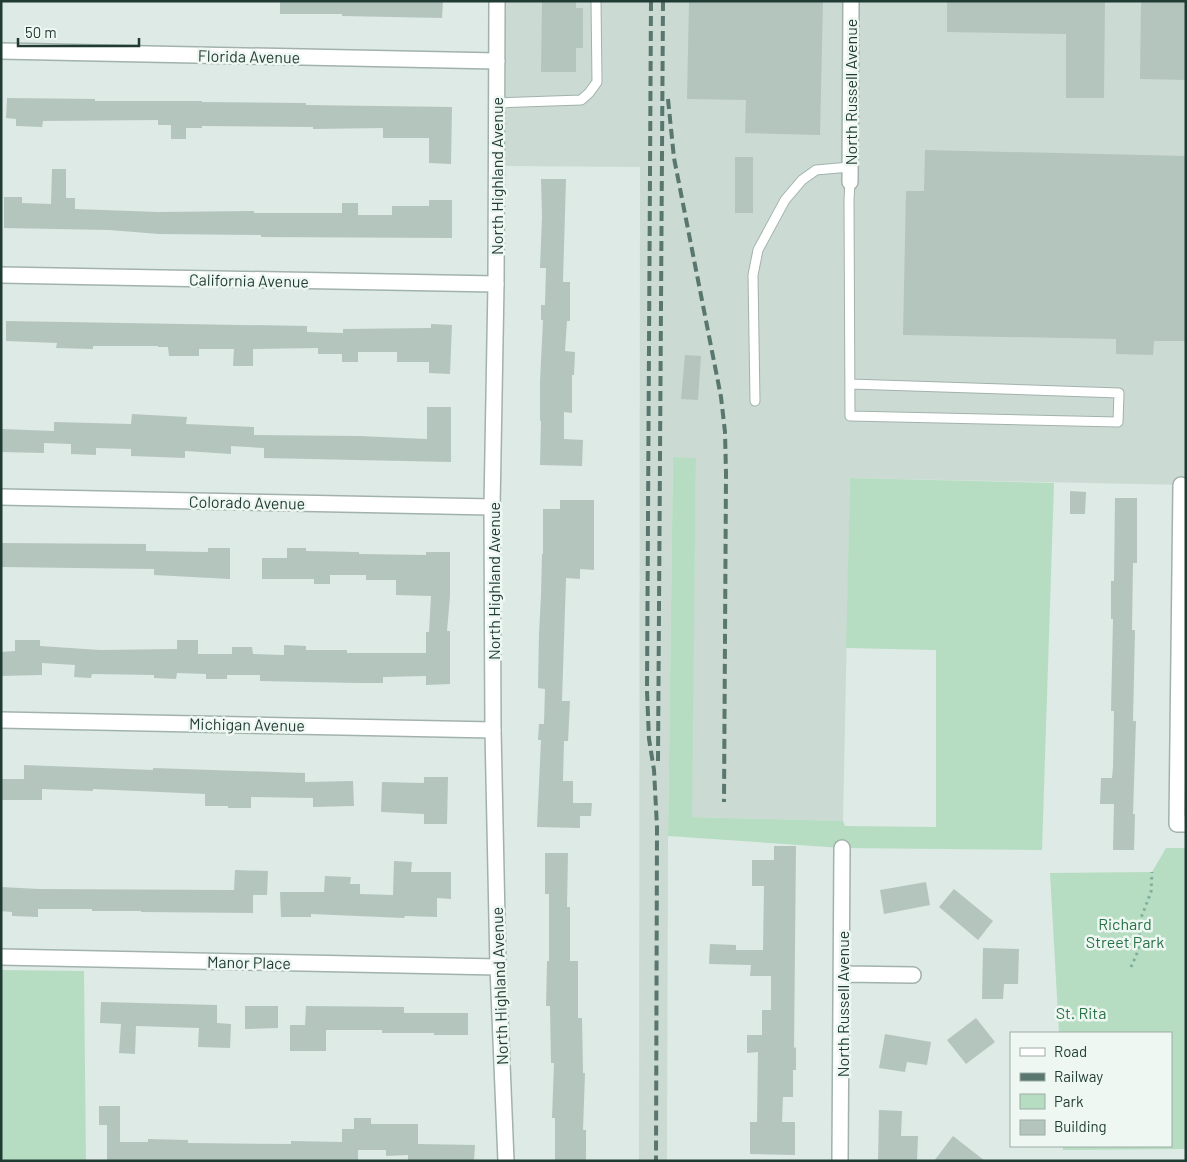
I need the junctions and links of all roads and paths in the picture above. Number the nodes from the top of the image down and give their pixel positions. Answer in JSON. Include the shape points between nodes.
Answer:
{"nodes":[{"id":1,"x":497,"y":1,"type":"edge"},
{"id":2,"x":596,"y":1,"type":"edge"},
{"id":3,"x":851,"y":1,"type":"edge"},
{"id":4,"x":1,"y":51,"type":"edge"},
{"id":5,"x":497,"y":61,"type":"junction"},
{"id":6,"x":497,"y":103,"type":"junction"},
{"id":7,"x":850,"y":167,"type":"junction"},
{"id":8,"x":850,"y":182,"type":"joint"},
{"id":9,"x":1,"y":275,"type":"edge"},
{"id":10,"x":496,"y":284,"type":"junction"},
{"id":11,"x":850,"y":384,"type":"junction"},
{"id":12,"x":755,"y":402,"type":"dead end"},
{"id":13,"x":1181,"y":485,"type":"dead end"},
{"id":14,"x":1,"y":497,"type":"edge"},
{"id":15,"x":492,"y":507,"type":"junction"},
{"id":16,"x":1183,"y":549,"type":"edge"},
{"id":17,"x":1,"y":720,"type":"edge"},
{"id":18,"x":493,"y":730,"type":"junction"},
{"id":19,"x":1182,"y":824,"type":"edge"},
{"id":20,"x":842,"y":848,"type":"dead end"},
{"id":21,"x":1152,"y":872,"type":"dead end"},
{"id":22,"x":1,"y":957,"type":"edge"},
{"id":23,"x":498,"y":967,"type":"junction"},
{"id":24,"x":1131,"y":967,"type":"dead end"},
{"id":25,"x":843,"y":974,"type":"junction"},
{"id":26,"x":913,"y":975,"type":"dead end"},
{"id":27,"x":506,"y":1161,"type":"edge"},
{"id":28,"x":840,"y":1161,"type":"edge"}],
"edges":[{"from":1,"to":5,"type":"street","name":"North Highland Avenue"},
{"from":2,"to":6,"type":"lane","via":[[597,82],[589,93],[581,100]]},
{"from":3,"to":7,"type":"street","name":"North Russell Avenue"},
{"from":4,"to":5,"type":"street","name":"Florida Avenue"},
{"from":5,"to":6,"type":"street","name":"North Highland Avenue"},
{"from":6,"to":10,"type":"street","name":"North Highland Avenue"},
{"from":7,"to":8,"type":"street","name":"North Russell Avenue"},
{"from":7,"to":12,"type":"lane","via":[[816,170],[802,180],[785,200],[758,250],[753,275]]},
{"from":8,"to":11,"type":"lane"},
{"from":9,"to":10,"type":"street","name":"California Avenue"},
{"from":10,"to":15,"type":"street","name":"North Highland Avenue"},
{"from":11,"to":11,"type":"lane","via":[[850,416],[1118,422],[1119,393]]},
{"from":13,"to":16,"type":"street"},
{"from":14,"to":15,"type":"street","name":"Colorado Avenue"},
{"from":15,"to":18,"type":"street","name":"North Highland Avenue"},
{"from":16,"to":19,"type":"street"},
{"from":17,"to":18,"type":"street","name":"Michigan Avenue"},
{"from":18,"to":23,"type":"street","name":"North Highland Avenue"},
{"from":20,"to":25,"type":"street","name":"North Russell Avenue"},
{"from":21,"to":24,"type":"path","via":[[1151,892],[1141,918],[1138,952]]},
{"from":22,"to":23,"type":"street","name":"Manor Place"},
{"from":23,"to":27,"type":"street","name":"North Highland Avenue"},
{"from":25,"to":26,"type":"street"},
{"from":25,"to":28,"type":"street","name":"North Russell Avenue"}]}
